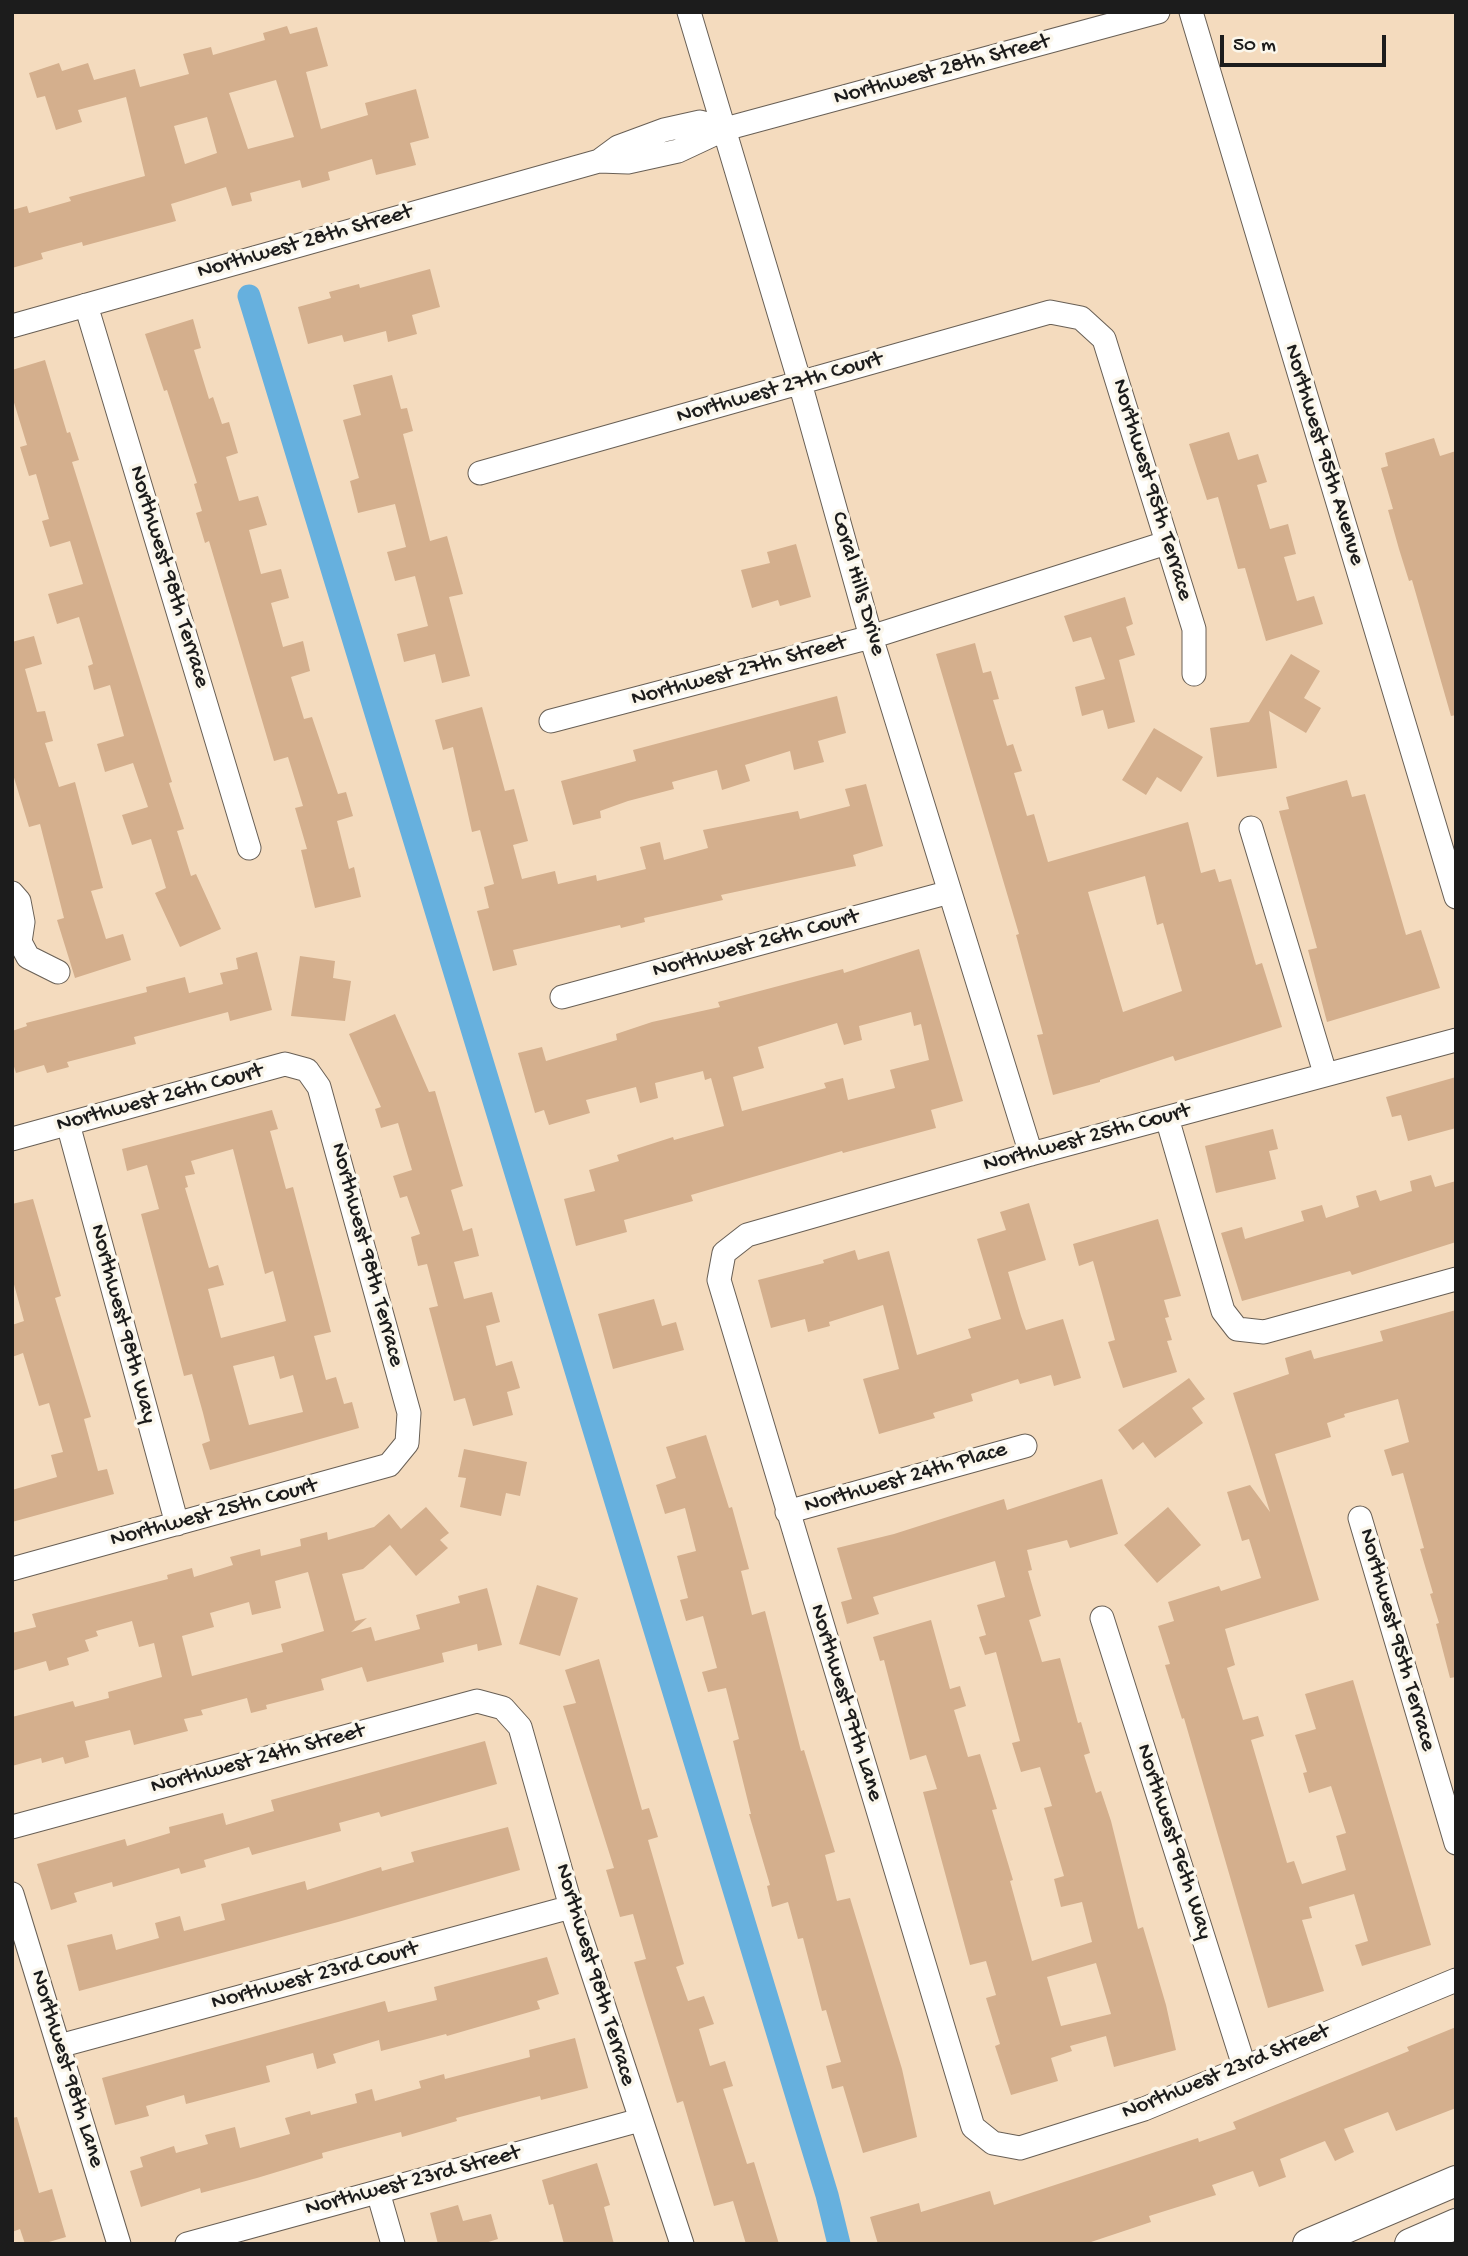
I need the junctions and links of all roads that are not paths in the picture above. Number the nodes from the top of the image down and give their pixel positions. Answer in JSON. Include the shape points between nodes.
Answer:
{"nodes":[{"id":1,"x":689,"y":12,"type":"edge"},
{"id":2,"x":1158,"y":12,"type":"edge"},
{"id":3,"x":1191,"y":12,"type":"edge"},
{"id":4,"x":725,"y":129,"type":"junction"},
{"id":5,"x":86,"y":305,"type":"junction"},
{"id":6,"x":1081,"y":318,"type":"joint"},
{"id":7,"x":12,"y":326,"type":"edge"},
{"id":8,"x":800,"y":383,"type":"junction"},
{"id":9,"x":480,"y":473,"type":"dead end"},
{"id":10,"x":1166,"y":543,"type":"junction"},
{"id":11,"x":871,"y":637,"type":"junction"},
{"id":12,"x":1194,"y":674,"type":"dead end"},
{"id":13,"x":551,"y":721,"type":"dead end"},
{"id":14,"x":1251,"y":828,"type":"dead end"},
{"id":15,"x":249,"y":848,"type":"dead end"},
{"id":16,"x":950,"y":892,"type":"junction"},
{"id":17,"x":12,"y":893,"type":"edge"},
{"id":18,"x":1456,"y":897,"type":"edge"},
{"id":19,"x":16,"y":941,"type":"edge"},
{"id":20,"x":58,"y":972,"type":"dead end"},
{"id":21,"x":562,"y":997,"type":"dead end"},
{"id":22,"x":1456,"y":1040,"type":"edge"},
{"id":23,"x":307,"y":1070,"type":"joint"},
{"id":24,"x":1325,"y":1073,"type":"junction"},
{"id":25,"x":1167,"y":1118,"type":"junction"},
{"id":26,"x":68,"y":1124,"type":"junction"},
{"id":27,"x":12,"y":1139,"type":"edge"},
{"id":28,"x":1031,"y":1154,"type":"junction"},
{"id":29,"x":724,"y":1253,"type":"joint"},
{"id":30,"x":1456,"y":1279,"type":"edge"},
{"id":31,"x":407,"y":1443,"type":"joint"},
{"id":32,"x":1025,"y":1446,"type":"dead end"},
{"id":33,"x":787,"y":1512,"type":"junction"},
{"id":34,"x":1360,"y":1518,"type":"dead end"},
{"id":35,"x":177,"y":1524,"type":"junction"},
{"id":36,"x":12,"y":1569,"type":"edge"},
{"id":37,"x":1102,"y":1618,"type":"dead end"},
{"id":38,"x":503,"y":1708,"type":"joint"},
{"id":39,"x":1446,"y":1774,"type":"edge"},
{"id":40,"x":12,"y":1827,"type":"edge"},
{"id":41,"x":1456,"y":1843,"type":"edge"},
{"id":42,"x":12,"y":1894,"type":"edge"},
{"id":43,"x":571,"y":1907,"type":"junction"},
{"id":44,"x":1456,"y":1980,"type":"edge"},
{"id":45,"x":59,"y":2046,"type":"junction"},
{"id":46,"x":1244,"y":2066,"type":"junction"},
{"id":47,"x":640,"y":2120,"type":"junction"},
{"id":48,"x":993,"y":2143,"type":"joint"},
{"id":49,"x":1456,"y":2181,"type":"edge"},
{"id":50,"x":377,"y":2192,"type":"junction"},
{"id":51,"x":1456,"y":2224,"type":"edge"},
{"id":52,"x":1318,"y":2242,"type":"edge"},
{"id":53,"x":119,"y":2244,"type":"edge"},
{"id":54,"x":187,"y":2244,"type":"edge"},
{"id":55,"x":393,"y":2244,"type":"edge"},
{"id":56,"x":682,"y":2244,"type":"edge"},
{"id":57,"x":1410,"y":2244,"type":"edge"}],
"edges":[{"from":1,"to":4,"type":"street","name":"Coral Hills Drive"},
{"from":2,"to":4,"type":"street","name":"Northwest 28th Street"},
{"from":3,"to":18,"type":"street","name":"Northwest 95th Avenue"},
{"from":4,"to":5,"type":"street","name":"Northwest 28th Street","via":[[700,122],[664,130],[618,147],[599,161]]},
{"from":4,"to":8,"type":"street","name":"Coral Hills Drive"},
{"from":5,"to":7,"type":"street","name":"Northwest 28th Street"},
{"from":5,"to":15,"type":"street","name":"Northwest 98th Terrace"},
{"from":6,"to":8,"type":"street","name":"Northwest 27th Court","via":[[1050,312]]},
{"from":6,"to":10,"type":"street","name":"Northwest 95th Terrace","via":[[1104,339]]},
{"from":8,"to":9,"type":"street","name":"Northwest 27th Court"},
{"from":8,"to":11,"type":"street","name":"Coral Hills Drive"},
{"from":10,"to":11,"type":"street","name":"Northwest 27th Street"},
{"from":10,"to":12,"type":"street","name":"Northwest 95th Terrace","via":[[1195,629]]},
{"from":11,"to":13,"type":"street","name":"Northwest 27th Street"},
{"from":11,"to":16,"type":"street","name":"Coral Hills Drive"},
{"from":14,"to":24,"type":"street"},
{"from":16,"to":21,"type":"street","name":"Northwest 26th Court"},
{"from":16,"to":28,"type":"street","name":"Coral Hills Drive"},
{"from":17,"to":19,"type":"street","via":[[19,901],[23,922]]},
{"from":19,"to":20,"type":"street","via":[[28,957]]},
{"from":22,"to":24,"type":"street","name":"Northwest 25th Court"},
{"from":23,"to":26,"type":"street","name":"Northwest 26th Court","via":[[285,1064]]},
{"from":23,"to":31,"type":"street","name":"Northwest 98th Terrace","via":[[319,1087],[409,1413]]},
{"from":24,"to":25,"type":"street","name":"Northwest 25th Court"},
{"from":25,"to":28,"type":"street","name":"Northwest 25th Court"},
{"from":25,"to":30,"type":"street","via":[[1223,1311],[1237,1329],[1264,1332]]},
{"from":26,"to":27,"type":"street","name":"Northwest 26th Court"},
{"from":26,"to":35,"type":"street","name":"Northwest 98th Way"},
{"from":28,"to":29,"type":"street","name":"Northwest 25th Court","via":[[747,1235]]},
{"from":29,"to":33,"type":"street","name":"Northwest 97th Lane","via":[[719,1280]]},
{"from":31,"to":35,"type":"street","name":"Northwest 25th Court","via":[[389,1465]]},
{"from":32,"to":33,"type":"street","name":"Northwest 24th Place"},
{"from":33,"to":48,"type":"street","name":"Northwest 97th Lane","via":[[973,2127]]},
{"from":34,"to":39,"type":"street","name":"Northwest 95th Terrace"},
{"from":35,"to":36,"type":"street","name":"Northwest 25th Court"},
{"from":37,"to":46,"type":"street","name":"Northwest 96th Way"},
{"from":38,"to":40,"type":"street","name":"Northwest 24th Street","via":[[477,1701]]},
{"from":38,"to":43,"type":"street","name":"Northwest 98th Terrace","via":[[520,1727]]},
{"from":39,"to":41,"type":"street","name":"Northwest 95th Terrace"},
{"from":42,"to":45,"type":"street","name":"Northwest 98th Lane"},
{"from":43,"to":45,"type":"street","name":"Northwest 23rd Court"},
{"from":43,"to":47,"type":"street","name":"Northwest 98th Terrace"},
{"from":44,"to":46,"type":"street","name":"Northwest 23rd Street"},
{"from":45,"to":53,"type":"street","name":"Northwest 98th Lane"},
{"from":46,"to":48,"type":"street","name":"Northwest 23rd Street","via":[[1144,2109],[1020,2148]]},
{"from":47,"to":50,"type":"street","name":"Northwest 23rd Street"},
{"from":47,"to":56,"type":"street","name":"Northwest 98th Terrace"},
{"from":49,"to":52,"type":"main road"},
{"from":50,"to":54,"type":"street","name":"Northwest 23rd Street"},
{"from":50,"to":55,"type":"street"},
{"from":51,"to":57,"type":"main road"}]}
